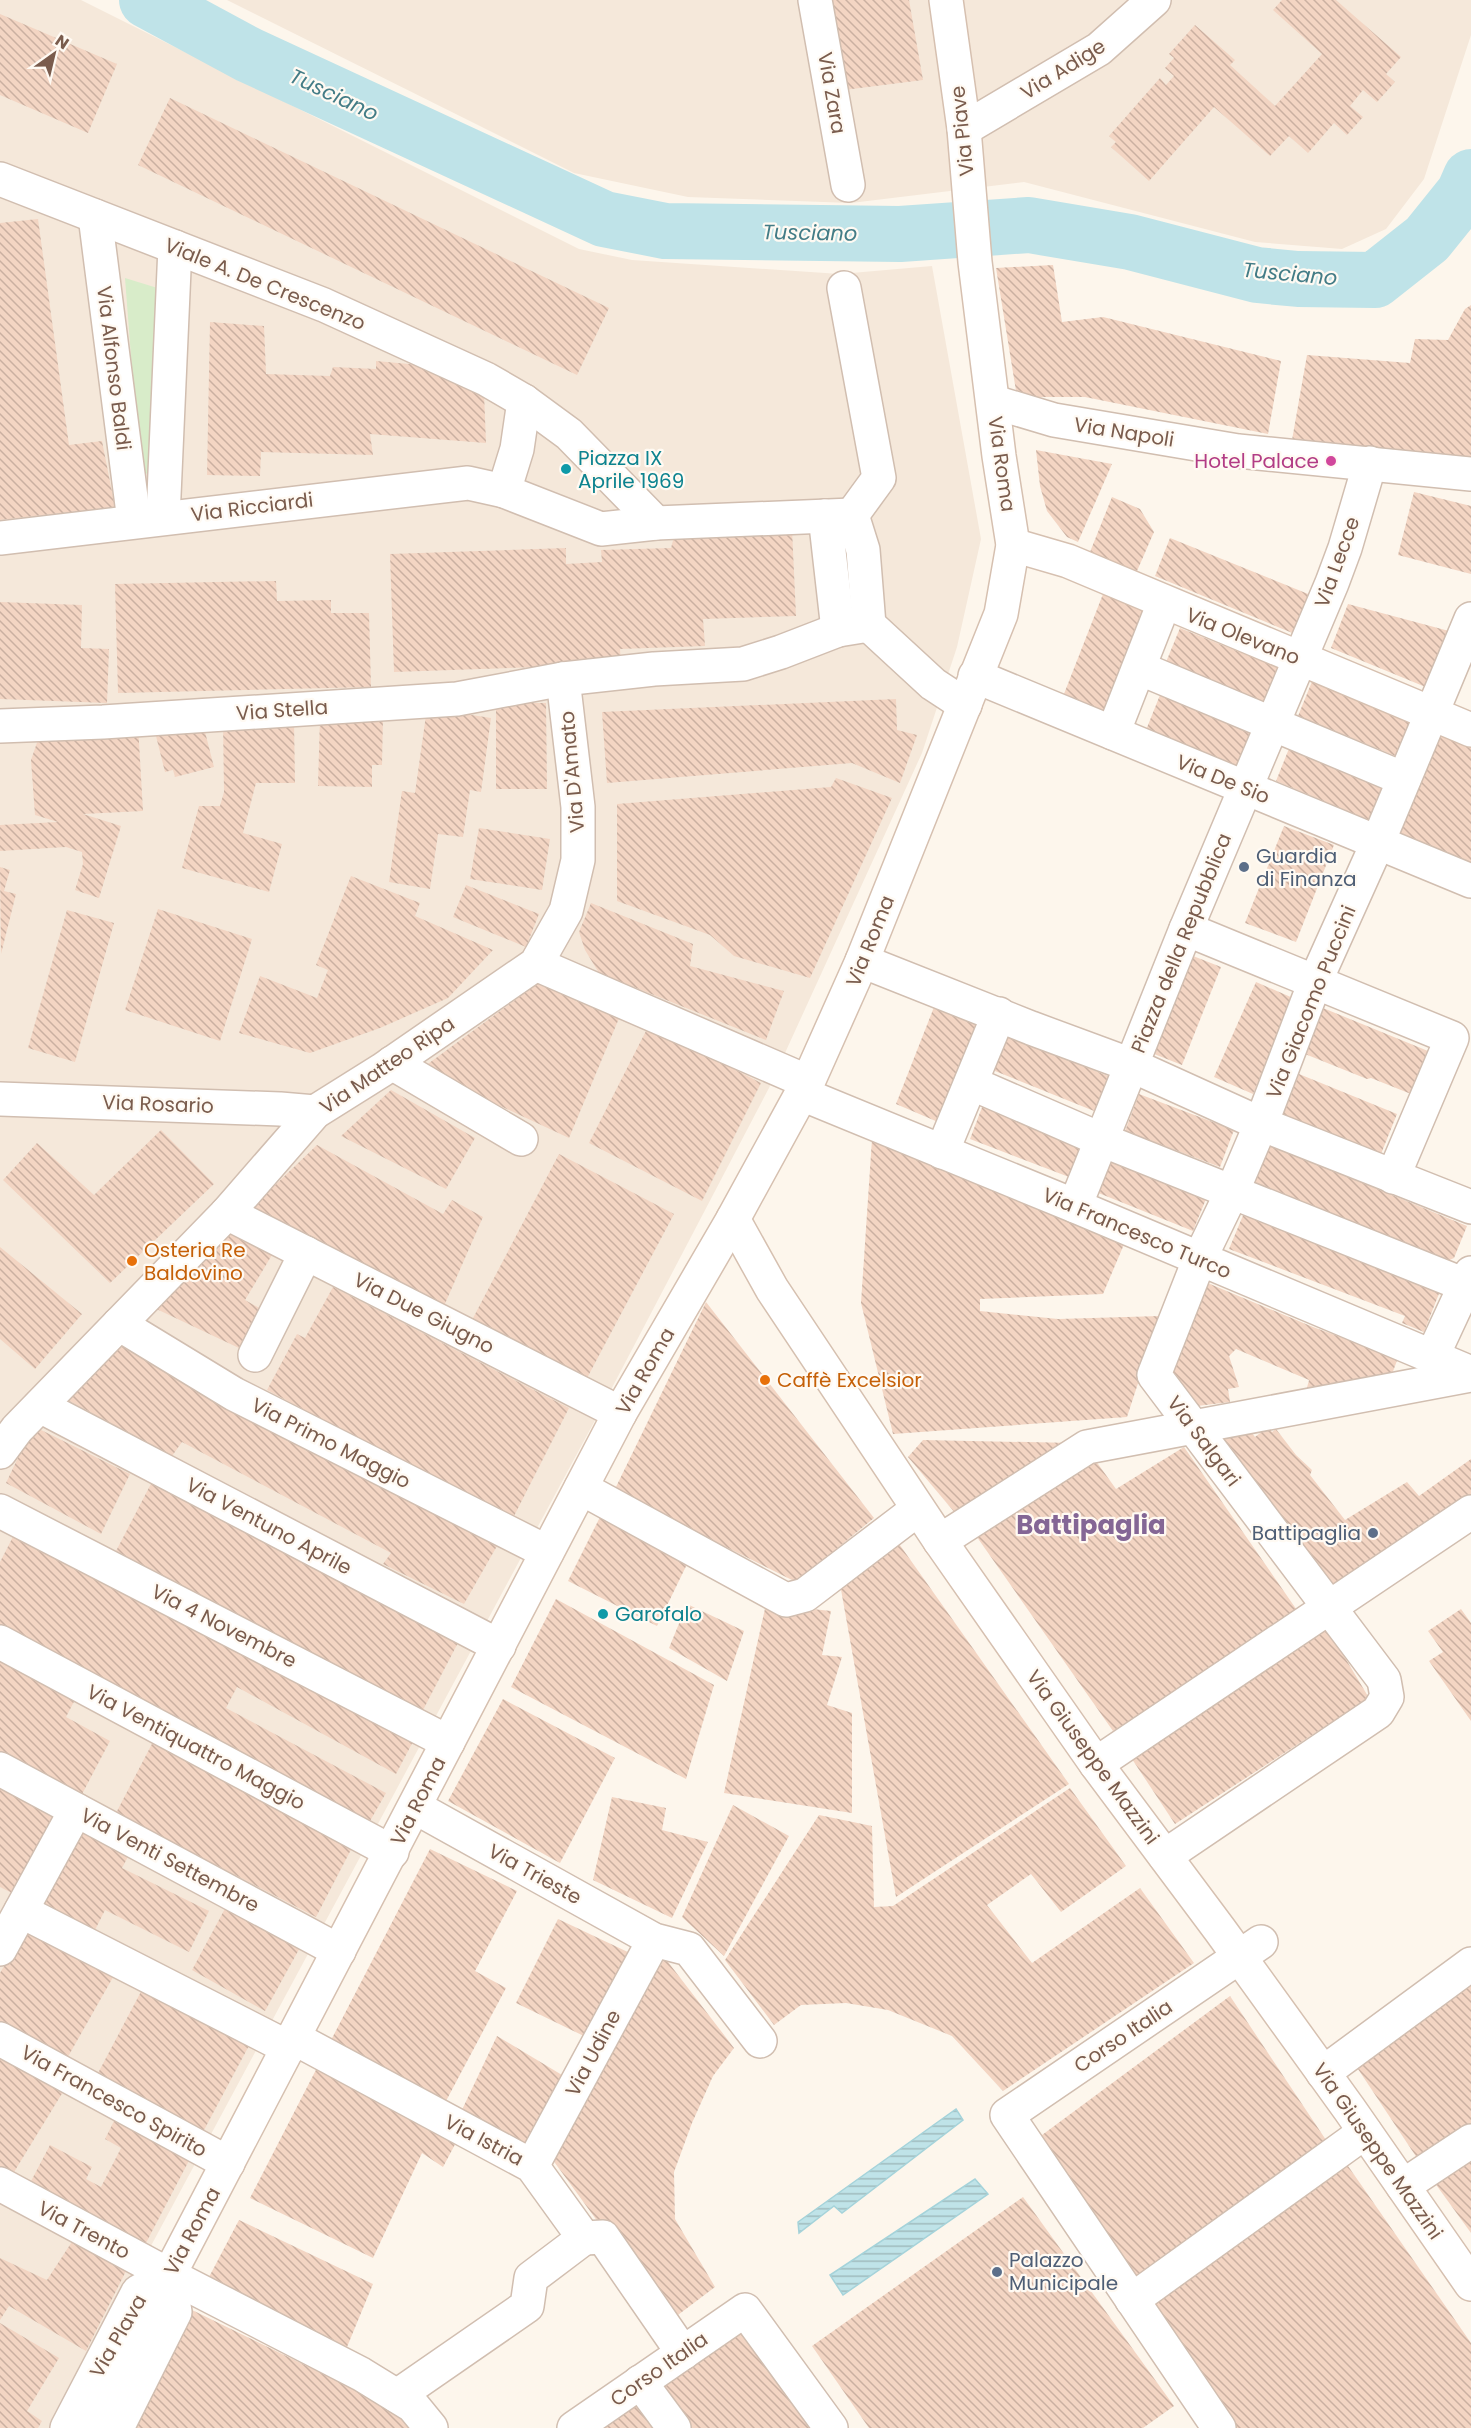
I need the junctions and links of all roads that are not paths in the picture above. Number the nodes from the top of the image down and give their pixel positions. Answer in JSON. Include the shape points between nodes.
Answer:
{"nodes":[{"id":1,"x":815,"y":0,"type":"edge"},
{"id":2,"x":946,"y":0,"type":"edge"},
{"id":3,"x":1154,"y":0,"type":"edge"},
{"id":4,"x":964,"y":129,"type":"junction"},
{"id":5,"x":0,"y":179,"type":"edge"},
{"id":6,"x":848,"y":185,"type":"dead end"},
{"id":7,"x":94,"y":216,"type":"junction"},
{"id":8,"x":175,"y":247,"type":"junction"},
{"id":9,"x":975,"y":262,"type":"joint"},
{"id":10,"x":844,"y":288,"type":"dead end"},
{"id":11,"x":524,"y":401,"type":"junction"},
{"id":12,"x":993,"y":402,"type":"junction"},
{"id":13,"x":1370,"y":463,"type":"junction"},
{"id":14,"x":1471,"y":474,"type":"edge"},
{"id":15,"x":504,"y":490,"type":"junction"},
{"id":16,"x":839,"y":516,"type":"junction"},
{"id":17,"x":149,"y":519,"type":"junction"},
{"id":18,"x":656,"y":523,"type":"junction"},
{"id":19,"x":0,"y":538,"type":"edge"},
{"id":20,"x":1013,"y":544,"type":"junction"},
{"id":21,"x":1164,"y":603,"type":"junction"},
{"id":22,"x":1471,"y":620,"type":"edge"},
{"id":23,"x":853,"y":627,"type":"junction"},
{"id":24,"x":1299,"y":659,"type":"junction"},
{"id":25,"x":1139,"y":668,"type":"junction"},
{"id":26,"x":563,"y":679,"type":"junction"},
{"id":27,"x":970,"y":691,"type":"junction"},
{"id":28,"x":1432,"y":713,"type":"junction"},
{"id":29,"x":1271,"y":724,"type":"junction"},
{"id":30,"x":0,"y":726,"type":"edge"},
{"id":31,"x":1471,"y":730,"type":"edge"},
{"id":32,"x":1113,"y":733,"type":"junction"},
{"id":33,"x":1404,"y":779,"type":"junction"},
{"id":34,"x":1245,"y":788,"type":"junction"},
{"id":35,"x":1378,"y":842,"type":"junction"},
{"id":36,"x":1471,"y":881,"type":"edge"},
{"id":37,"x":1186,"y":929,"type":"junction"},
{"id":38,"x":862,"y":961,"type":"junction"},
{"id":39,"x":536,"y":964,"type":"junction"},
{"id":40,"x":1315,"y":982,"type":"junction"},
{"id":41,"x":999,"y":1014,"type":"junction"},
{"id":42,"x":392,"y":1063,"type":"junction"},
{"id":43,"x":1131,"y":1065,"type":"junction"},
{"id":44,"x":971,"y":1083,"type":"junction"},
{"id":45,"x":805,"y":1088,"type":"junction"},
{"id":46,"x":0,"y":1099,"type":"edge"},
{"id":47,"x":315,"y":1112,"type":"junction"},
{"id":48,"x":1262,"y":1124,"type":"junction"},
{"id":49,"x":521,"y":1139,"type":"dead end"},
{"id":50,"x":1102,"y":1140,"type":"junction"},
{"id":51,"x":942,"y":1152,"type":"junction"},
{"id":52,"x":1393,"y":1176,"type":"junction"},
{"id":53,"x":1232,"y":1192,"type":"junction"},
{"id":54,"x":1075,"y":1206,"type":"junction"},
{"id":55,"x":1471,"y":1207,"type":"edge"},
{"id":56,"x":227,"y":1213,"type":"junction"},
{"id":57,"x":734,"y":1219,"type":"junction"},
{"id":58,"x":306,"y":1253,"type":"junction"},
{"id":59,"x":1200,"y":1258,"type":"junction"},
{"id":60,"x":1468,"y":1279,"type":"edge"},
{"id":61,"x":119,"y":1324,"type":"junction"},
{"id":62,"x":255,"y":1355,"type":"dead end"},
{"id":63,"x":1432,"y":1357,"type":"junction"},
{"id":64,"x":1471,"y":1374,"type":"edge"},
{"id":65,"x":39,"y":1406,"type":"junction"},
{"id":66,"x":620,"y":1413,"type":"junction"},
{"id":67,"x":1194,"y":1428,"type":"junction"},
{"id":68,"x":0,"y":1452,"type":"edge"},
{"id":69,"x":581,"y":1488,"type":"junction"},
{"id":70,"x":918,"y":1509,"type":"junction"},
{"id":71,"x":0,"y":1511,"type":"edge"},
{"id":72,"x":1471,"y":1512,"type":"edge"},
{"id":73,"x":940,"y":1541,"type":"junction"},
{"id":74,"x":548,"y":1552,"type":"junction"},
{"id":75,"x":1330,"y":1607,"type":"junction"},
{"id":76,"x":0,"y":1642,"type":"edge"},
{"id":77,"x":499,"y":1646,"type":"junction"},
{"id":78,"x":448,"y":1742,"type":"junction"},
{"id":79,"x":1096,"y":1764,"type":"junction"},
{"id":80,"x":0,"y":1769,"type":"edge"},
{"id":81,"x":415,"y":1808,"type":"junction"},
{"id":82,"x":76,"y":1810,"type":"junction"},
{"id":83,"x":392,"y":1852,"type":"junction"},
{"id":84,"x":1165,"y":1856,"type":"junction"},
{"id":85,"x":21,"y":1911,"type":"junction"},
{"id":86,"x":654,"y":1940,"type":"junction"},
{"id":87,"x":0,"y":1949,"type":"edge"},
{"id":88,"x":1250,"y":1949,"type":"junction"},
{"id":89,"x":339,"y":1951,"type":"junction"},
{"id":90,"x":1471,"y":1964,"type":"edge"},
{"id":91,"x":0,"y":2039,"type":"edge"},
{"id":92,"x":760,"y":2041,"type":"dead end"},
{"id":93,"x":291,"y":2043,"type":"junction"},
{"id":94,"x":1323,"y":2073,"type":"junction"},
{"id":95,"x":1365,"y":2132,"type":"junction"},
{"id":96,"x":1471,"y":2141,"type":"edge"},
{"id":97,"x":228,"y":2163,"type":"junction"},
{"id":98,"x":532,"y":2166,"type":"junction"},
{"id":99,"x":0,"y":2184,"type":"edge"},
{"id":100,"x":1403,"y":2186,"type":"junction"},
{"id":101,"x":584,"y":2238,"type":"junction"},
{"id":102,"x":169,"y":2275,"type":"junction"},
{"id":103,"x":1471,"y":2284,"type":"edge"},
{"id":104,"x":1132,"y":2300,"type":"junction"},
{"id":105,"x":683,"y":2353,"type":"junction"},
{"id":106,"x":640,"y":2382,"type":"junction"},
{"id":107,"x":397,"y":2396,"type":"junction"},
{"id":108,"x":67,"y":2428,"type":"edge"},
{"id":109,"x":91,"y":2428,"type":"edge"},
{"id":110,"x":117,"y":2428,"type":"edge"},
{"id":111,"x":432,"y":2428,"type":"edge"},
{"id":112,"x":574,"y":2428,"type":"edge"},
{"id":113,"x":674,"y":2428,"type":"edge"},
{"id":114,"x":831,"y":2428,"type":"edge"},
{"id":115,"x":1218,"y":2428,"type":"edge"}],
"edges":[{"from":1,"to":6,"type":"street","name":"Via Zara"},
{"from":2,"to":4,"type":"street","name":"Via Piave"},
{"from":3,"to":4,"type":"street","name":"Via Adige","via":[[1100,49]]},
{"from":4,"to":9,"type":"street","name":"Via Piave"},
{"from":5,"to":7,"type":"street","name":"Viale A. De Crescenzo"},
{"from":7,"to":8,"type":"street","name":"Viale A. De Crescenzo"},
{"from":7,"to":17,"type":"street","name":"Via Alfonso Baldi"},
{"from":8,"to":11,"type":"street","name":"Viale A. De Crescenzo","via":[[324,304],[486,379]]},
{"from":8,"to":17,"type":"street"},
{"from":9,"to":12,"type":"street","name":"Via Roma"},
{"from":10,"to":16,"type":"street","via":[[879,478]]},
{"from":11,"to":15,"type":"street","via":[[517,449]]},
{"from":11,"to":18,"type":"street","name":"Viale A. De Crescenzo","via":[[570,434]]},
{"from":12,"to":13,"type":"street","name":"Via Napoli","via":[[1066,422],[1238,451]]},
{"from":12,"to":20,"type":"street","name":"Via Roma"},
{"from":13,"to":14,"type":"street","name":"Via Napoli"},
{"from":13,"to":24,"type":"street","name":"Via Lecce","via":[[1345,548]]},
{"from":15,"to":17,"type":"street","name":"Via Ricciardi","via":[[468,483]]},
{"from":15,"to":18,"type":"street","name":"Via Ricciardi","via":[[602,529]]},
{"from":16,"to":18,"type":"street","name":"Via Ricciardi"},
{"from":16,"to":23,"type":"street","via":[[863,550]]},
{"from":17,"to":19,"type":"street","name":"Via Ricciardi"},
{"from":20,"to":21,"type":"street","name":"Via Olevano","via":[[1068,561]]},
{"from":20,"to":27,"type":"street","name":"Via Roma","via":[[1001,614]]},
{"from":21,"to":24,"type":"street","name":"Via Olevano"},
{"from":21,"to":25,"type":"street"},
{"from":22,"to":28,"type":"street","name":"Via Giacomo Puccini"},
{"from":23,"to":26,"type":"street","name":"Via Stella","via":[[742,664]]},
{"from":23,"to":27,"type":"street","name":"Via De Sio","via":[[933,684]]},
{"from":24,"to":28,"type":"street","name":"Via Olevano"},
{"from":24,"to":29,"type":"street"},
{"from":24,"to":34,"type":"street"},
{"from":25,"to":29,"type":"street"},
{"from":25,"to":32,"type":"street"},
{"from":26,"to":30,"type":"street","name":"Via Stella","via":[[457,699]]},
{"from":26,"to":39,"type":"street","name":"Via D'Amato","via":[[578,807],[578,860],[566,911]]},
{"from":27,"to":32,"type":"street","name":"Via De Sio"},
{"from":27,"to":38,"type":"street","name":"Via Roma"},
{"from":28,"to":31,"type":"street","name":"Via Olevano"},
{"from":28,"to":33,"type":"street","name":"Via Giacomo Puccini"},
{"from":29,"to":33,"type":"street"},
{"from":29,"to":34,"type":"street"},
{"from":32,"to":34,"type":"street","name":"Via De Sio"},
{"from":33,"to":35,"type":"street","name":"Via Giacomo Puccini"},
{"from":34,"to":35,"type":"street","name":"Via De Sio"},
{"from":34,"to":37,"type":"street","name":"Piazza della Repubblica"},
{"from":35,"to":36,"type":"street","name":"Via De Sio"},
{"from":35,"to":40,"type":"street","name":"Via Giacomo Puccini"},
{"from":37,"to":40,"type":"street"},
{"from":37,"to":43,"type":"street","name":"Piazza della Repubblica"},
{"from":38,"to":41,"type":"street","name":"Piazza della Repubblica"},
{"from":38,"to":45,"type":"street","name":"Via Roma"},
{"from":39,"to":42,"type":"street","name":"Via Matteo Ripa"},
{"from":39,"to":45,"type":"street"},
{"from":40,"to":48,"type":"street","name":"Via Giacomo Puccini"},
{"from":40,"to":52,"type":"street","via":[[1452,1038]]},
{"from":41,"to":43,"type":"street","name":"Piazza della Repubblica"},
{"from":41,"to":44,"type":"street"},
{"from":42,"to":47,"type":"street","name":"Via Matteo Ripa"},
{"from":42,"to":49,"type":"street"},
{"from":43,"to":48,"type":"street"},
{"from":43,"to":50,"type":"street"},
{"from":44,"to":50,"type":"street"},
{"from":44,"to":51,"type":"street"},
{"from":45,"to":51,"type":"street","name":"Via Francesco Turco","via":[[865,1128]]},
{"from":45,"to":57,"type":"street","name":"Via Roma"},
{"from":46,"to":47,"type":"street","name":"Via Rosario"},
{"from":47,"to":56,"type":"street","name":"Via Matteo Ripa"},
{"from":48,"to":52,"type":"street"},
{"from":48,"to":53,"type":"street","name":"Via Giacomo Puccini"},
{"from":50,"to":53,"type":"street"},
{"from":50,"to":54,"type":"street"},
{"from":51,"to":54,"type":"street","name":"Via Francesco Turco"},
{"from":52,"to":55,"type":"street"},
{"from":53,"to":59,"type":"street","name":"Via Giacomo Puccini"},
{"from":53,"to":60,"type":"street"},
{"from":54,"to":59,"type":"street","name":"Via Francesco Turco"},
{"from":56,"to":58,"type":"street","name":"Via Due Giugno"},
{"from":56,"to":61,"type":"street","name":"Via Matteo Ripa"},
{"from":57,"to":66,"type":"street","name":"Via Roma"},
{"from":57,"to":70,"type":"street","name":"Via Giuseppe Mazzini","via":[[772,1289]]},
{"from":58,"to":62,"type":"street"},
{"from":58,"to":66,"type":"street","name":"Via Due Giugno"},
{"from":59,"to":63,"type":"street","name":"Via Francesco Turco"},
{"from":59,"to":67,"type":"street","name":"Via Salgari","via":[[1154,1375]]},
{"from":60,"to":63,"type":"street"},
{"from":61,"to":65,"type":"street","name":"Via Matteo Ripa"},
{"from":61,"to":74,"type":"street","name":"Via Primo Maggio","via":[[234,1394]]},
{"from":63,"to":64,"type":"street","name":"Via Francesco Turco"},
{"from":64,"to":67,"type":"street"},
{"from":65,"to":68,"type":"street","name":"Via Matteo Ripa"},
{"from":65,"to":77,"type":"street","name":"Via Ventuno Aprile"},
{"from":66,"to":69,"type":"street","name":"Via Roma"},
{"from":67,"to":73,"type":"street","via":[[1087,1447]]},
{"from":67,"to":75,"type":"street","name":"Via Salgari"},
{"from":69,"to":70,"type":"street","via":[[786,1600],[805,1595]]},
{"from":69,"to":74,"type":"street","name":"Via Roma"},
{"from":70,"to":73,"type":"street","name":"Via Giuseppe Mazzini"},
{"from":71,"to":78,"type":"street","name":"Via 4 Novembre"},
{"from":72,"to":75,"type":"street"},
{"from":73,"to":79,"type":"street","name":"Via Giuseppe Mazzini"},
{"from":74,"to":77,"type":"street","name":"Via Roma"},
{"from":75,"to":79,"type":"street"},
{"from":75,"to":84,"type":"street","name":"Via Salgari","via":[[1384,1680],[1387,1697],[1378,1712]]},
{"from":76,"to":83,"type":"street","name":"Via Ventiquattro Maggio"},
{"from":77,"to":78,"type":"street","name":"Via Roma"},
{"from":78,"to":81,"type":"street","name":"Via Roma"},
{"from":79,"to":84,"type":"street","name":"Via Giuseppe Mazzini"},
{"from":80,"to":82,"type":"street","name":"Via Venti Settembre"},
{"from":81,"to":83,"type":"street","name":"Via Roma"},
{"from":81,"to":86,"type":"street","name":"Via Trieste"},
{"from":82,"to":85,"type":"street"},
{"from":82,"to":89,"type":"street","name":"Via Venti Settembre"},
{"from":83,"to":89,"type":"street","name":"Via Roma"},
{"from":84,"to":88,"type":"street","name":"Via Giuseppe Mazzini"},
{"from":85,"to":87,"type":"street"},
{"from":85,"to":93,"type":"street","name":"Via Istria"},
{"from":86,"to":92,"type":"street","name":"Via Trieste","via":[[689,1949]]},
{"from":86,"to":98,"type":"street","name":"Via Udine"},
{"from":88,"to":94,"type":"street","name":"Via Giuseppe Mazzini"},
{"from":88,"to":104,"type":"street","name":"Corso Italia","via":[[1007,2115]]},
{"from":89,"to":93,"type":"street","name":"Via Roma"},
{"from":90,"to":94,"type":"street"},
{"from":91,"to":97,"type":"street","name":"Via Francesco Spirito"},
{"from":93,"to":97,"type":"street","name":"Via Roma"},
{"from":93,"to":98,"type":"street","name":"Via Istria"},
{"from":94,"to":95,"type":"street","name":"Via Giuseppe Mazzini"},
{"from":95,"to":100,"type":"street","name":"Via Giuseppe Mazzini"},
{"from":95,"to":104,"type":"street"},
{"from":96,"to":100,"type":"street"},
{"from":97,"to":102,"type":"street","name":"Via Roma"},
{"from":98,"to":101,"type":"street","name":"Via Istria"},
{"from":99,"to":102,"type":"street","name":"Via Trento"},
{"from":100,"to":103,"type":"street","name":"Via Giuseppe Mazzini"},
{"from":101,"to":105,"type":"street","via":[[603,2237]]},
{"from":101,"to":107,"type":"street","via":[[531,2278],[527,2306]]},
{"from":102,"to":107,"type":"street"},
{"from":102,"to":108,"type":"street","name":"Via Plava","via":[[138,2292]]},
{"from":102,"to":109,"type":"street","name":"Via Roma"},
{"from":102,"to":110,"type":"street","name":"Via Plava","via":[[175,2312]]},
{"from":104,"to":115,"type":"street"},
{"from":105,"to":106,"type":"street","name":"Corso Italia"},
{"from":105,"to":114,"type":"street","name":"Corso Italia","via":[[745,2310]]},
{"from":106,"to":112,"type":"street","name":"Corso Italia"},
{"from":106,"to":113,"type":"street"},
{"from":107,"to":111,"type":"street","via":[[413,2406]]}]}
